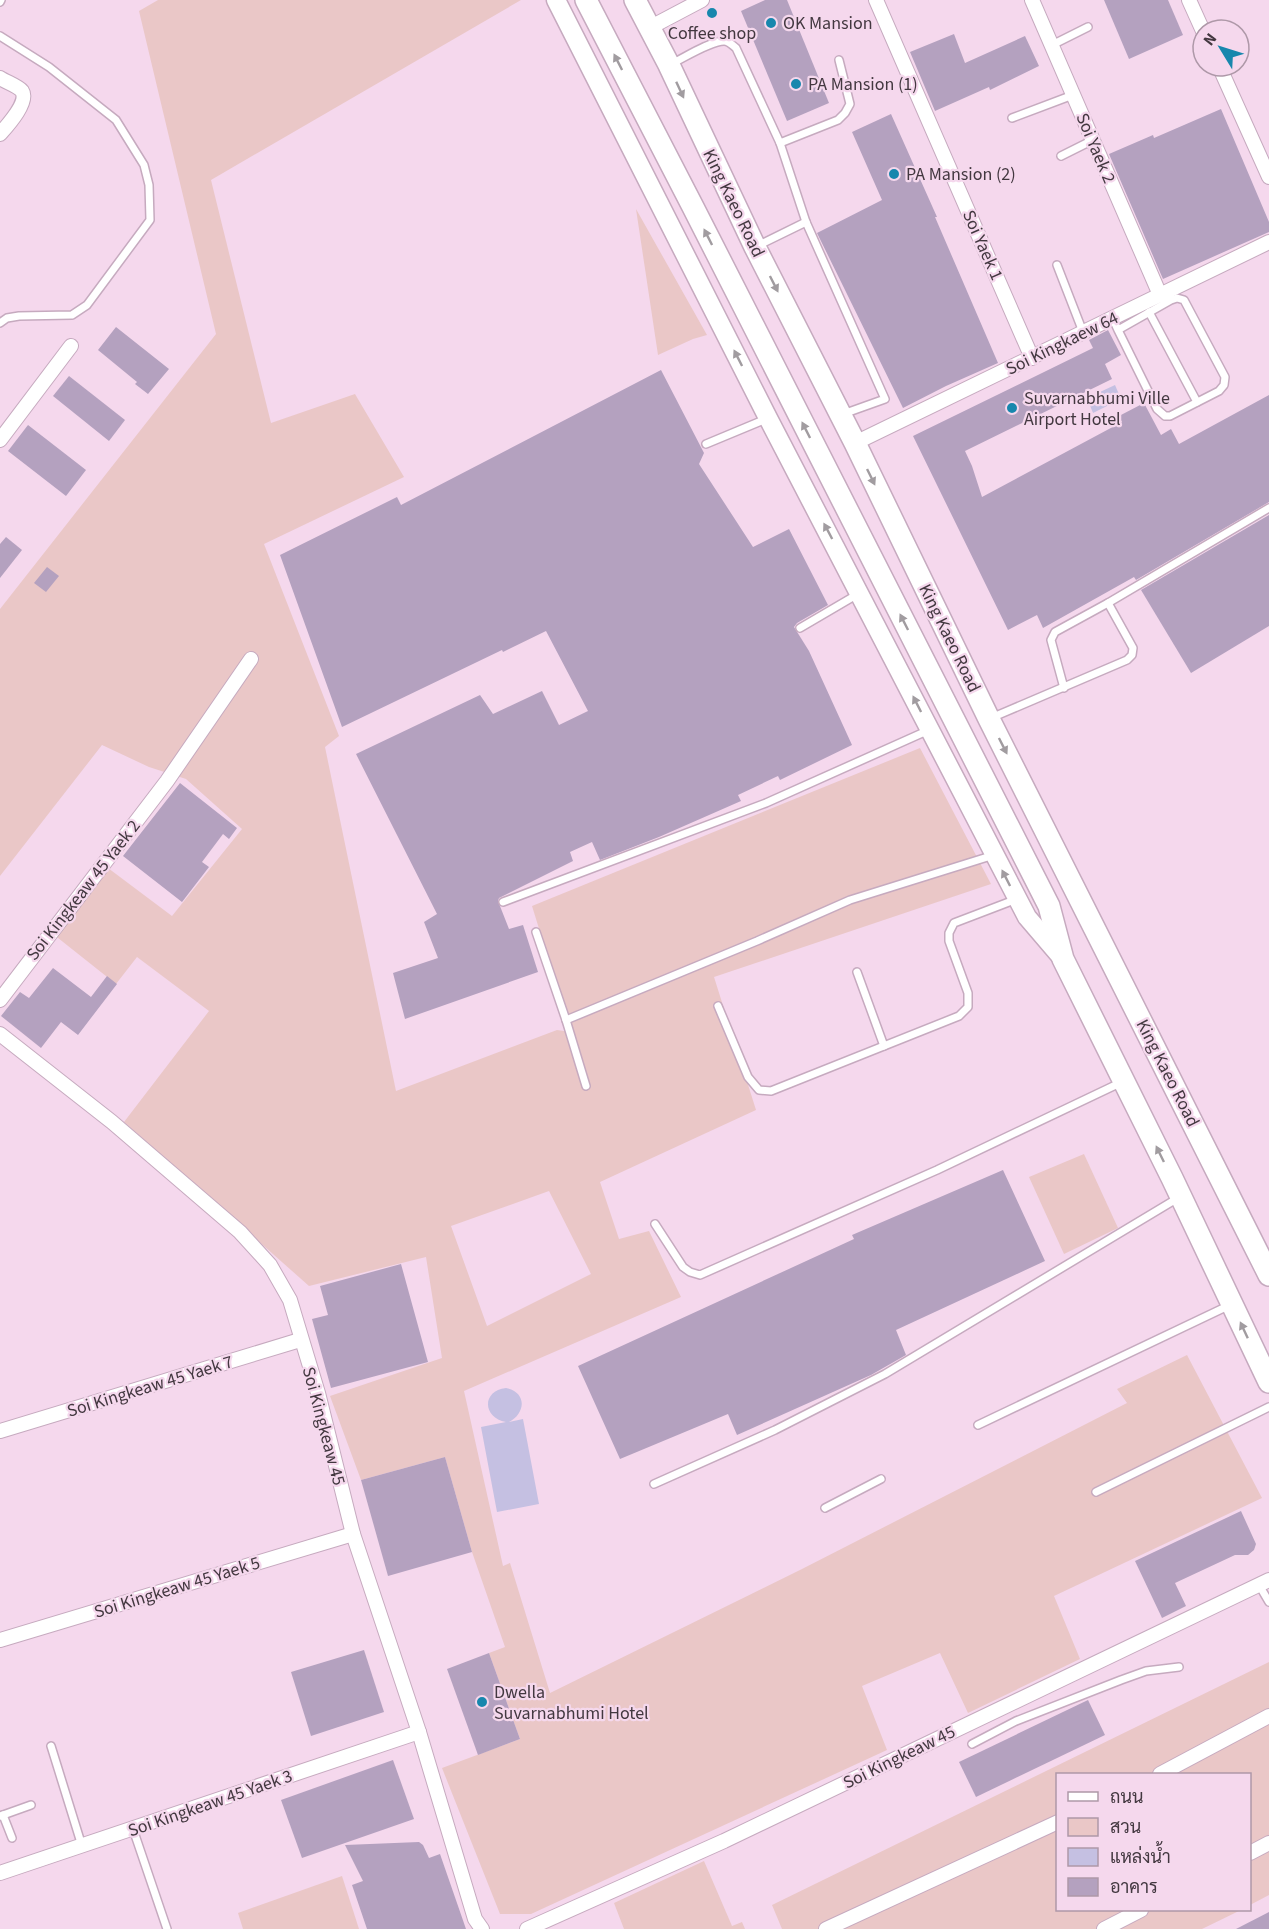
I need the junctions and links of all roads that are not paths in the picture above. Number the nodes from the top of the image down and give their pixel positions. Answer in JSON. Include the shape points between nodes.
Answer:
{"nodes":[{"id":1,"x":556,"y":0,"type":"edge"},
{"id":2,"x":586,"y":0,"type":"edge"},
{"id":3,"x":635,"y":0,"type":"edge"},
{"id":4,"x":702,"y":0,"type":"edge"},
{"id":5,"x":876,"y":0,"type":"edge"},
{"id":6,"x":1032,"y":0,"type":"edge"},
{"id":7,"x":1189,"y":0,"type":"edge"},
{"id":8,"x":1197,"y":18,"type":"edge"},
{"id":9,"x":1088,"y":27,"type":"dead end"},
{"id":10,"x":649,"y":28,"type":"junction"},
{"id":11,"x":0,"y":36,"type":"edge"},
{"id":12,"x":1052,"y":45,"type":"junction"},
{"id":13,"x":839,"y":60,"type":"dead end"},
{"id":14,"x":669,"y":65,"type":"junction"},
{"id":15,"x":0,"y":78,"type":"edge"},
{"id":16,"x":1224,"y":78,"type":"edge"},
{"id":17,"x":1073,"y":95,"type":"junction"},
{"id":18,"x":1012,"y":118,"type":"dead end"},
{"id":19,"x":0,"y":134,"type":"edge"},
{"id":20,"x":1093,"y":140,"type":"junction"},
{"id":21,"x":780,"y":143,"type":"junction"},
{"id":22,"x":1061,"y":156,"type":"dead end"},
{"id":23,"x":1269,"y":177,"type":"edge"},
{"id":24,"x":806,"y":222,"type":"junction"},
{"id":25,"x":1269,"y":242,"type":"edge"},
{"id":26,"x":754,"y":247,"type":"junction"},
{"id":27,"x":1057,"y":265,"type":"dead end"},
{"id":28,"x":1161,"y":295,"type":"junction"},
{"id":29,"x":1149,"y":312,"type":"junction"},
{"id":30,"x":0,"y":323,"type":"edge"},
{"id":31,"x":1116,"y":324,"type":"junction"},
{"id":32,"x":1084,"y":333,"type":"junction"},
{"id":33,"x":71,"y":346,"type":"dead end"},
{"id":34,"x":1032,"y":358,"type":"junction"},
{"id":35,"x":1197,"y":402,"type":"junction"},
{"id":36,"x":841,"y":415,"type":"junction"},
{"id":37,"x":768,"y":418,"type":"junction"},
{"id":38,"x":0,"y":440,"type":"edge"},
{"id":39,"x":855,"y":443,"type":"junction"},
{"id":40,"x":706,"y":444,"type":"dead end"},
{"id":41,"x":1269,"y":508,"type":"edge"},
{"id":42,"x":860,"y":593,"type":"junction"},
{"id":43,"x":1108,"y":603,"type":"junction"},
{"id":44,"x":800,"y":628,"type":"dead end"},
{"id":45,"x":251,"y":659,"type":"dead end"},
{"id":46,"x":1064,"y":688,"type":"junction"},
{"id":47,"x":989,"y":719,"type":"junction"},
{"id":48,"x":930,"y":730,"type":"junction"},
{"id":49,"x":994,"y":855,"type":"junction"},
{"id":50,"x":1017,"y":899,"type":"junction"},
{"id":51,"x":503,"y":902,"type":"dead end"},
{"id":52,"x":536,"y":932,"type":"dead end"},
{"id":53,"x":1063,"y":959,"type":"junction"},
{"id":54,"x":857,"y":972,"type":"dead end"},
{"id":55,"x":0,"y":1000,"type":"edge"},
{"id":56,"x":718,"y":1006,"type":"dead end"},
{"id":57,"x":566,"y":1020,"type":"junction"},
{"id":58,"x":0,"y":1034,"type":"edge"},
{"id":59,"x":884,"y":1046,"type":"junction"},
{"id":60,"x":1124,"y":1082,"type":"junction"},
{"id":61,"x":586,"y":1086,"type":"dead end"},
{"id":62,"x":1180,"y":1196,"type":"junction"},
{"id":63,"x":655,"y":1224,"type":"dead end"},
{"id":64,"x":1269,"y":1275,"type":"edge"},
{"id":65,"x":1232,"y":1304,"type":"junction"},
{"id":66,"x":300,"y":1340,"type":"junction"},
{"id":67,"x":1269,"y":1383,"type":"edge"},
{"id":68,"x":1269,"y":1407,"type":"edge"},
{"id":69,"x":978,"y":1425,"type":"dead end"},
{"id":70,"x":0,"y":1431,"type":"edge"},
{"id":71,"x":880,"y":1479,"type":"dead end"},
{"id":72,"x":654,"y":1484,"type":"dead end"},
{"id":73,"x":1096,"y":1492,"type":"dead end"},
{"id":74,"x":825,"y":1508,"type":"dead end"},
{"id":75,"x":353,"y":1534,"type":"junction"},
{"id":76,"x":1264,"y":1582,"type":"edge"},
{"id":77,"x":1269,"y":1602,"type":"edge"},
{"id":78,"x":0,"y":1640,"type":"edge"},
{"id":79,"x":1179,"y":1667,"type":"dead end"},
{"id":80,"x":1008,"y":1705,"type":"junction"},
{"id":81,"x":1269,"y":1716,"type":"edge"},
{"id":82,"x":1016,"y":1720,"type":"junction"},
{"id":83,"x":419,"y":1732,"type":"junction"},
{"id":84,"x":972,"y":1744,"type":"dead end"},
{"id":85,"x":51,"y":1746,"type":"dead end"},
{"id":86,"x":1162,"y":1773,"type":"edge"},
{"id":87,"x":32,"y":1805,"type":"dead end"},
{"id":88,"x":2,"y":1815,"type":"edge"},
{"id":89,"x":1056,"y":1823,"type":"edge"},
{"id":90,"x":133,"y":1829,"type":"junction"},
{"id":91,"x":12,"y":1838,"type":"dead end"},
{"id":92,"x":1269,"y":1843,"type":"edge"},
{"id":93,"x":82,"y":1846,"type":"junction"},
{"id":94,"x":1251,"y":1852,"type":"edge"},
{"id":95,"x":0,"y":1873,"type":"edge"},
{"id":96,"x":1139,"y":1911,"type":"edge"},
{"id":97,"x":167,"y":1929,"type":"edge"},
{"id":98,"x":482,"y":1929,"type":"edge"},
{"id":99,"x":527,"y":1929,"type":"edge"},
{"id":100,"x":826,"y":1929,"type":"edge"},
{"id":101,"x":1104,"y":1929,"type":"edge"}],
"edges":[{"from":37,"to":1,"type":"main road","name":"King Kaeo Road","one_way":true},
{"from":53,"to":2,"type":"main road","name":"King Kaeo Road","one_way":true,"via":[[1049,906]]},
{"from":3,"to":10,"type":"main road","name":"King Kaeo Road"},
{"from":4,"to":10,"type":"street"},
{"from":5,"to":34,"type":"street","name":"Soi Yaek 1"},
{"from":6,"to":12,"type":"street","name":"Soi Yaek 2"},
{"from":7,"to":8,"type":"street"},
{"from":9,"to":12,"type":"lane"},
{"from":10,"to":14,"type":"main road","name":"King Kaeo Road"},
{"from":11,"to":30,"type":"lane","via":[[49,67],[116,120],[144,165],[150,220],[87,305],[72,315],[19,316]]},
{"from":12,"to":17,"type":"street","name":"Soi Yaek 2"},
{"from":13,"to":21,"type":"lane","via":[[850,104],[845,113],[838,120]]},
{"from":14,"to":21,"type":"lane","via":[[712,44],[730,43],[736,48]]},
{"from":14,"to":26,"type":"main road","name":"King Kaeo Road","one_way":true},
{"from":15,"to":19,"type":"street","via":[[19,89],[24,98]]},
{"from":16,"to":23,"type":"street"},
{"from":17,"to":18,"type":"lane"},
{"from":17,"to":20,"type":"street","name":"Soi Yaek 2"},
{"from":20,"to":22,"type":"lane"},
{"from":20,"to":28,"type":"street","name":"Soi Yaek 2"},
{"from":21,"to":24,"type":"lane"},
{"from":24,"to":26,"type":"lane"},
{"from":24,"to":36,"type":"lane","via":[[885,399]]},
{"from":25,"to":28,"type":"street","name":"Soi Kingkaew 64"},
{"from":26,"to":36,"type":"main road","name":"King Kaeo Road","one_way":true},
{"from":27,"to":32,"type":"lane"},
{"from":28,"to":31,"type":"street","name":"Soi Kingkaew 64"},
{"from":29,"to":31,"type":"lane"},
{"from":29,"to":35,"type":"lane"},
{"from":29,"to":35,"type":"lane","via":[[1177,298],[1187,304],[1225,377],[1219,392]]},
{"from":31,"to":32,"type":"street","name":"Soi Kingkaew 64"},
{"from":31,"to":35,"type":"lane","via":[[1157,409],[1170,416]]},
{"from":32,"to":34,"type":"street","name":"Soi Kingkaew 64"},
{"from":33,"to":38,"type":"street"},
{"from":34,"to":39,"type":"street","name":"Soi Kingkaew 64"},
{"from":36,"to":39,"type":"main road","name":"King Kaeo Road"},
{"from":37,"to":40,"type":"lane"},
{"from":42,"to":37,"type":"main road","name":"King Kaeo Road","one_way":true},
{"from":39,"to":47,"type":"main road","name":"King Kaeo Road","one_way":true},
{"from":41,"to":43,"type":"lane"},
{"from":42,"to":44,"type":"lane"},
{"from":48,"to":42,"type":"main road","name":"King Kaeo Road","one_way":true},
{"from":43,"to":46,"type":"lane","via":[[1052,636]]},
{"from":43,"to":46,"type":"lane","via":[[1133,648],[1132,655]]},
{"from":45,"to":55,"type":"street","name":"Soi Kingkeaw 45 Yaek 2","via":[[167,781]]},
{"from":46,"to":47,"type":"lane"},
{"from":47,"to":64,"type":"main road","name":"King Kaeo Road","one_way":true},
{"from":48,"to":49,"type":"main road","name":"King Kaeo Road"},
{"from":48,"to":51,"type":"lane","via":[[766,803]]},
{"from":50,"to":49,"type":"main road","name":"King Kaeo Road","one_way":true},
{"from":49,"to":57,"type":"lane","via":[[850,900]]},
{"from":50,"to":53,"type":"main road","name":"King Kaeo Road","via":[[1027,917]]},
{"from":50,"to":59,"type":"lane","via":[[954,923],[949,933],[968,993],[968,1007],[959,1016]]},
{"from":52,"to":57,"type":"lane"},
{"from":53,"to":60,"type":"main road","name":"King Kaeo Road"},
{"from":54,"to":59,"type":"lane"},
{"from":56,"to":59,"type":"lane","via":[[748,1077],[759,1090],[771,1091]]},
{"from":57,"to":61,"type":"lane"},
{"from":58,"to":66,"type":"street","name":"Soi Kingkeaw 45","via":[[112,1122],[240,1232],[270,1265],[290,1300]]},
{"from":62,"to":60,"type":"main road","name":"King Kaeo Road","one_way":true},
{"from":60,"to":63,"type":"lane","via":[[700,1275],[683,1268]]},
{"from":62,"to":65,"type":"main road","name":"King Kaeo Road"},
{"from":62,"to":72,"type":"lane","via":[[885,1374],[775,1430]]},
{"from":67,"to":65,"type":"main road","name":"King Kaeo Road","one_way":true},
{"from":65,"to":69,"type":"lane"},
{"from":66,"to":70,"type":"street","name":"Soi Kingkeaw 45 Yaek 7"},
{"from":66,"to":75,"type":"street","name":"Soi Kingkeaw 45","via":[[318,1393]]},
{"from":68,"to":73,"type":"lane"},
{"from":71,"to":74,"type":"lane"},
{"from":75,"to":78,"type":"street","name":"Soi Kingkeaw 45 Yaek 5"},
{"from":75,"to":83,"type":"street","name":"Soi Kingkeaw 45"},
{"from":76,"to":77,"type":"lane"},
{"from":76,"to":80,"type":"street","name":"Soi Kingkeaw 45"},
{"from":79,"to":82,"type":"lane","via":[[1146,1671]]},
{"from":80,"to":82,"type":"lane"},
{"from":80,"to":99,"type":"street","name":"Soi Kingkeaw 45","via":[[724,1841]]},
{"from":81,"to":86,"type":"street"},
{"from":82,"to":84,"type":"lane"},
{"from":83,"to":90,"type":"street","name":"Soi Kingkeaw 45 Yaek 3"},
{"from":83,"to":98,"type":"street","name":"Soi Kingkeaw 45","via":[[475,1919]]},
{"from":85,"to":93,"type":"lane"},
{"from":87,"to":88,"type":"lane"},
{"from":88,"to":91,"type":"lane"},
{"from":89,"to":100,"type":"street"},
{"from":90,"to":93,"type":"street","name":"Soi Kingkeaw 45 Yaek 3"},
{"from":90,"to":97,"type":"lane"},
{"from":92,"to":94,"type":"street"},
{"from":93,"to":95,"type":"street","name":"Soi Kingkeaw 45 Yaek 3"},
{"from":96,"to":101,"type":"street"}]}
